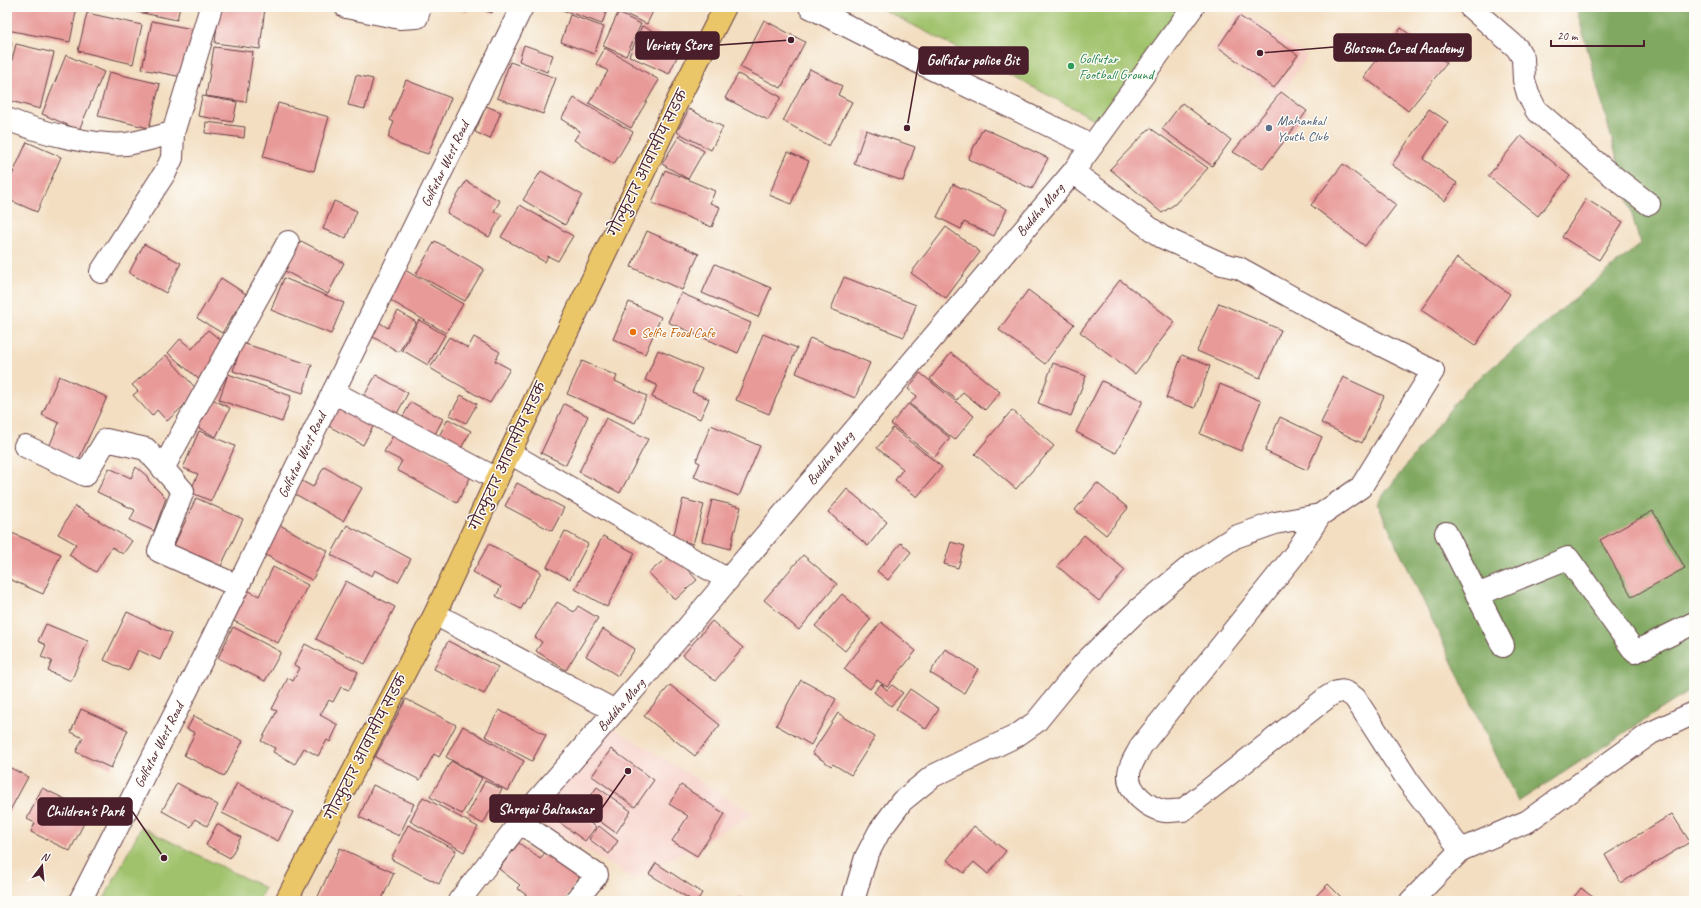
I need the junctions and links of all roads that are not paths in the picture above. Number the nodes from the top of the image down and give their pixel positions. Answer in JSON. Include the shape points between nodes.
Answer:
{"nodes":[{"id":1,"x":211,"y":7,"type":"edge"},
{"id":2,"x":346,"y":7,"type":"edge"},
{"id":3,"x":420,"y":7,"type":"edge"},
{"id":4,"x":522,"y":7,"type":"edge"},
{"id":5,"x":725,"y":7,"type":"edge"},
{"id":6,"x":810,"y":7,"type":"edge"},
{"id":7,"x":1193,"y":7,"type":"edge"},
{"id":8,"x":1470,"y":7,"type":"edge"},
{"id":9,"x":7,"y":119,"type":"edge"},
{"id":10,"x":174,"y":133,"type":"junction"},
{"id":11,"x":1092,"y":146,"type":"junction"},
{"id":12,"x":1073,"y":172,"type":"junction"},
{"id":13,"x":1649,"y":204,"type":"dead end"},
{"id":14,"x":288,"y":242,"type":"dead end"},
{"id":15,"x":101,"y":272,"type":"dead end"},
{"id":16,"x":333,"y":392,"type":"junction"},
{"id":17,"x":25,"y":446,"type":"dead end"},
{"id":18,"x":510,"y":453,"type":"junction"},
{"id":19,"x":163,"y":468,"type":"junction"},
{"id":20,"x":497,"y":479,"type":"junction"},
{"id":21,"x":1320,"y":515,"type":"junction"},
{"id":22,"x":1446,"y":533,"type":"dead end"},
{"id":23,"x":728,"y":580,"type":"junction"},
{"id":24,"x":238,"y":586,"type":"junction"},
{"id":25,"x":1477,"y":595,"type":"junction"},
{"id":26,"x":435,"y":614,"type":"junction"},
{"id":27,"x":1694,"y":623,"type":"edge"},
{"id":28,"x":1503,"y":646,"type":"dead end"},
{"id":29,"x":615,"y":711,"type":"junction"},
{"id":30,"x":1694,"y":713,"type":"edge"},
{"id":31,"x":520,"y":822,"type":"junction"},
{"id":32,"x":1461,"y":850,"type":"junction"},
{"id":33,"x":80,"y":901,"type":"edge"},
{"id":34,"x":286,"y":901,"type":"edge"},
{"id":35,"x":459,"y":901,"type":"edge"},
{"id":36,"x":575,"y":901,"type":"edge"},
{"id":37,"x":853,"y":901,"type":"edge"},
{"id":38,"x":1411,"y":901,"type":"edge"}],
"edges":[{"from":1,"to":10,"type":"street"},
{"from":2,"to":3,"type":"street","via":[[400,18],[417,16]]},
{"from":4,"to":16,"type":"street","name":"Golfutar West Road"},
{"from":5,"to":18,"type":"main road","name":"गोल्फुटार आवासीय सडक","via":[[682,90]]},
{"from":6,"to":11,"type":"street"},
{"from":7,"to":11,"type":"street","name":"Buddha Marg"},
{"from":8,"to":13,"type":"street","via":[[1517,48],[1523,58],[1524,80],[1528,94],[1536,110],[1605,170]]},
{"from":9,"to":10,"type":"street","via":[[27,128],[97,143],[126,144]]},
{"from":10,"to":15,"type":"street","via":[[172,158],[166,171]]},
{"from":11,"to":12,"type":"street","name":"Buddha Marg"},
{"from":12,"to":21,"type":"street","via":[[1162,237],[1222,264],[1239,268],[1351,330],[1433,371],[1361,487]]},
{"from":12,"to":23,"type":"street","name":"Buddha Marg"},
{"from":14,"to":19,"type":"street"},
{"from":16,"to":20,"type":"street"},
{"from":16,"to":24,"type":"street","name":"Golfutar West Road"},
{"from":17,"to":19,"type":"street","via":[[85,475],[106,440],[146,449]]},
{"from":18,"to":20,"type":"main road","name":"गोल्फुटार आवासीय सडक"},
{"from":18,"to":23,"type":"street"},
{"from":19,"to":24,"type":"street","via":[[183,491],[159,551]]},
{"from":20,"to":26,"type":"main road","name":"गोल्फुटार आवासीय सडक"},
{"from":21,"to":32,"type":"street","via":[[1295,554],[1141,746],[1131,767],[1130,786],[1146,804],[1164,811],[1183,810],[1329,696],[1337,692],[1347,692],[1355,698],[1409,782]]},
{"from":21,"to":37,"type":"street","via":[[1275,523],[1235,537],[1192,565],[1139,609],[1085,662],[1036,722],[1016,736],[933,776],[902,801],[879,832],[866,857]]},
{"from":22,"to":25,"type":"street"},
{"from":23,"to":29,"type":"street","name":"Buddha Marg"},
{"from":24,"to":33,"type":"street","name":"Golfutar West Road"},
{"from":25,"to":27,"type":"street","via":[[1568,558],[1635,652]]},
{"from":25,"to":28,"type":"street"},
{"from":26,"to":29,"type":"street"},
{"from":26,"to":34,"type":"main road","name":"गोल्फुटार आवासीय सडक"},
{"from":29,"to":31,"type":"street","name":"Buddha Marg"},
{"from":30,"to":32,"type":"street","via":[[1651,733],[1528,821]]},
{"from":31,"to":35,"type":"street","name":"Buddha Marg"},
{"from":31,"to":36,"type":"street","via":[[597,875]]},
{"from":32,"to":38,"type":"street"}]}
